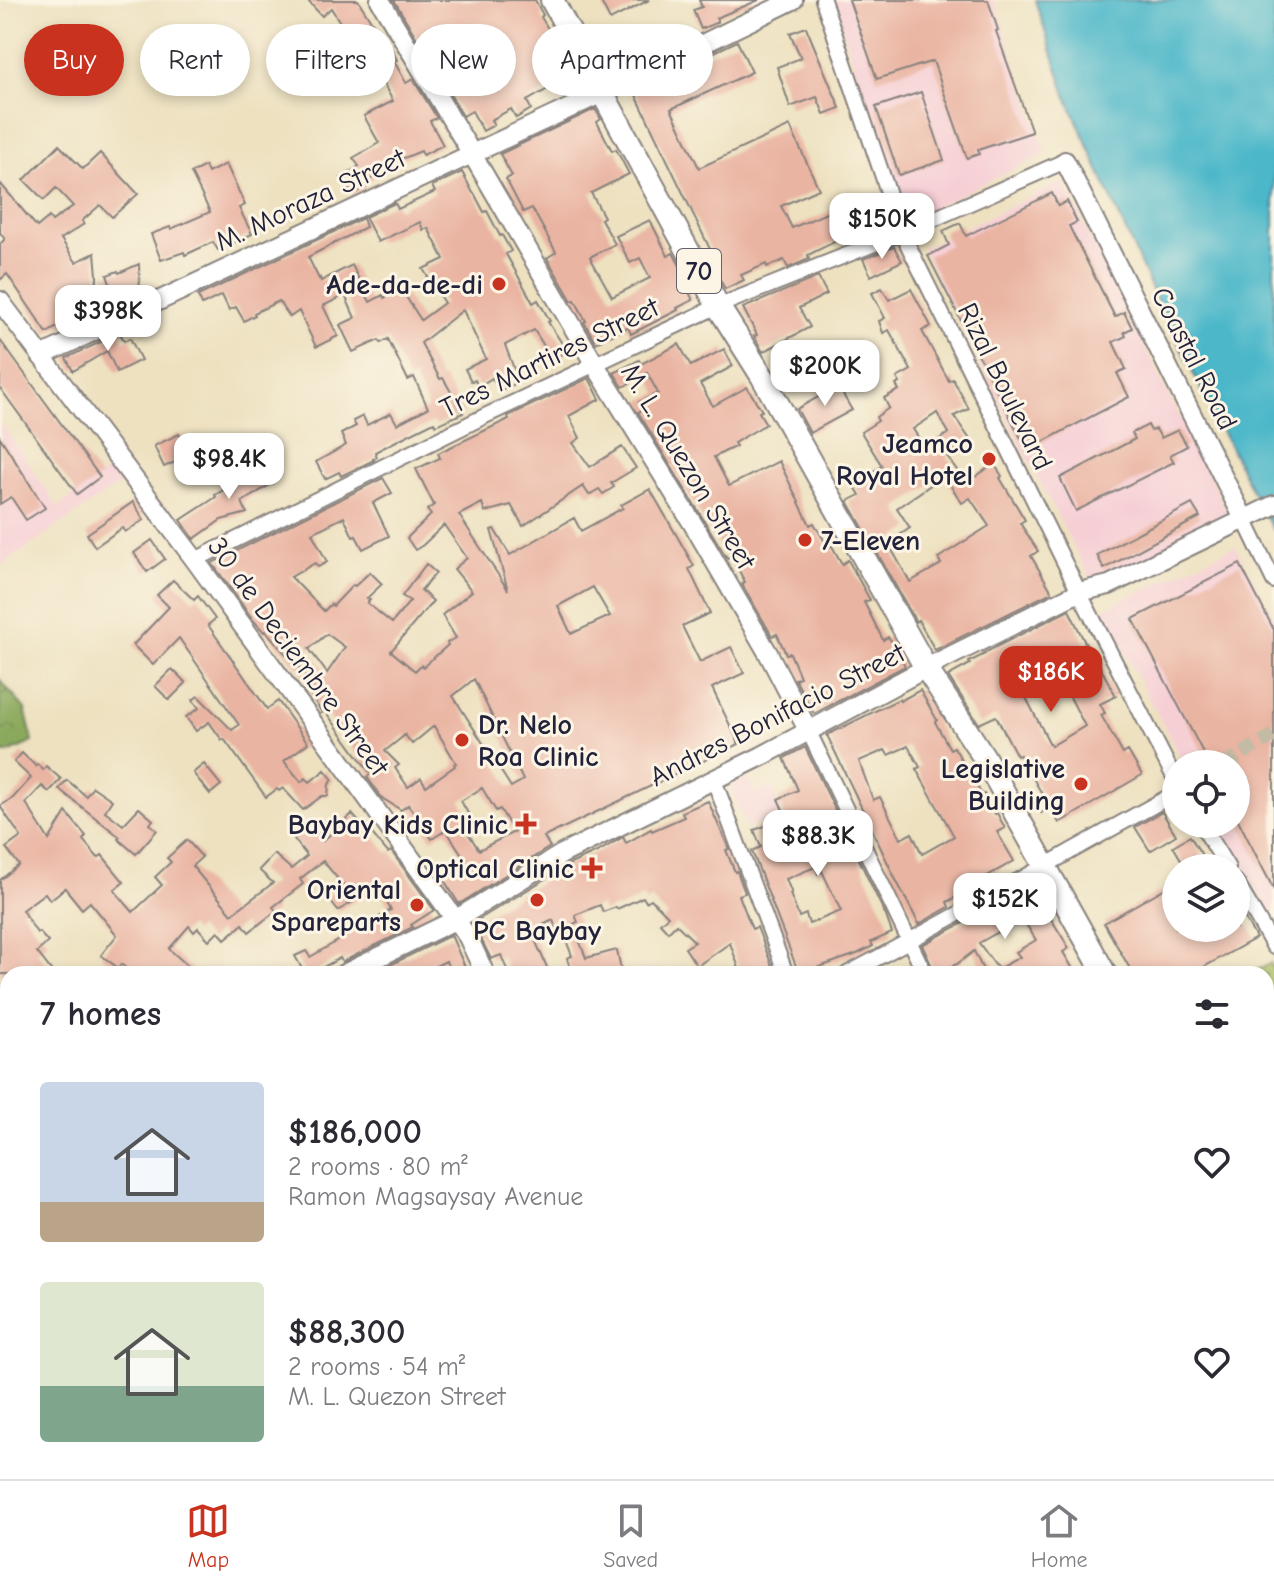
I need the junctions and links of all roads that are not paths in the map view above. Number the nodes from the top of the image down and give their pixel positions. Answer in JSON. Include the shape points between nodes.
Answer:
{"nodes":[{"id":1,"x":380,"y":0,"type":"edge"},
{"id":2,"x":552,"y":0,"type":"edge"},
{"id":3,"x":793,"y":0,"type":"edge"},
{"id":4,"x":823,"y":0,"type":"edge"},
{"id":5,"x":565,"y":24,"type":"edge"},
{"id":6,"x":713,"y":39,"type":"edge"},
{"id":7,"x":596,"y":96,"type":"edge"},
{"id":8,"x":604,"y":96,"type":"edge"},
{"id":9,"x":472,"y":154,"type":"junction"},
{"id":10,"x":1065,"y":161,"type":"joint"},
{"id":11,"x":902,"y":233,"type":"junction"},
{"id":12,"x":0,"y":301,"type":"edge"},
{"id":13,"x":718,"y":306,"type":"junction"},
{"id":14,"x":41,"y":356,"type":"junction"},
{"id":15,"x":594,"y":363,"type":"junction"},
{"id":16,"x":1274,"y":505,"type":"edge"},
{"id":17,"x":1245,"y":521,"type":"junction"},
{"id":18,"x":195,"y":560,"type":"junction"},
{"id":19,"x":1274,"y":581,"type":"edge"},
{"id":20,"x":1079,"y":592,"type":"junction"},
{"id":21,"x":926,"y":668,"type":"junction"},
{"id":22,"x":809,"y":732,"type":"junction"},
{"id":23,"x":1162,"y":754,"type":"edge"},
{"id":24,"x":714,"y":780,"type":"junction"},
{"id":25,"x":1162,"y":801,"type":"edge"},
{"id":26,"x":1043,"y":865,"type":"junction"},
{"id":27,"x":1250,"y":906,"type":"edge"},
{"id":28,"x":455,"y":920,"type":"junction"},
{"id":29,"x":909,"y":941,"type":"junction"},
{"id":30,"x":1274,"y":947,"type":"edge"},
{"id":31,"x":360,"y":966,"type":"edge"},
{"id":32,"x":481,"y":966,"type":"edge"},
{"id":33,"x":783,"y":966,"type":"edge"},
{"id":34,"x":862,"y":966,"type":"edge"},
{"id":35,"x":921,"y":966,"type":"edge"},
{"id":36,"x":1100,"y":966,"type":"edge"}],
"edges":[{"from":1,"to":9,"type":"street","name":"M. L. Quezon Street"},
{"from":2,"to":5,"type":"main road","number":"70"},
{"from":3,"to":6,"type":"street","name":"M. Moraza Street"},
{"from":4,"to":11,"type":"street","name":"Rizal Boulevard"},
{"from":7,"to":9,"type":"street","name":"M. Moraza Street"},
{"from":8,"to":13,"type":"main road","number":"70"},
{"from":9,"to":14,"type":"street","name":"M. Moraza Street"},
{"from":9,"to":15,"type":"street","name":"M. L. Quezon Street"},
{"from":10,"to":11,"type":"street","name":"Tres Martires Street"},
{"from":10,"to":17,"type":"street","name":"Coastal Road"},
{"from":11,"to":13,"type":"street","name":"Tres Martires Street"},
{"from":11,"to":20,"type":"street","name":"Rizal Boulevard"},
{"from":12,"to":14,"type":"street","name":"30 de Deciembre Street"},
{"from":13,"to":15,"type":"street","name":"Tres Martires Street"},
{"from":13,"to":21,"type":"main road","number":"70"},
{"from":14,"to":18,"type":"street","name":"30 de Deciembre Street"},
{"from":15,"to":18,"type":"street","name":"Tres Martires Street"},
{"from":15,"to":22,"type":"street","name":"M. L. Quezon Street","via":[[719,568]]},
{"from":16,"to":17,"type":"street","name":"Andres Bonifacio Street"},
{"from":17,"to":19,"type":"street","name":"Coastal Road"},
{"from":17,"to":20,"type":"street","name":"Andres Bonifacio Street","via":[[1109,585]]},
{"from":18,"to":28,"type":"street","name":"30 de Deciembre Street"},
{"from":20,"to":21,"type":"street","name":"Andres Bonifacio Street"},
{"from":20,"to":23,"type":"street","name":"Rizal Boulevard"},
{"from":21,"to":22,"type":"street","name":"Andres Bonifacio Street"},
{"from":21,"to":26,"type":"main road","number":"70","via":[[984,757]]},
{"from":22,"to":24,"type":"street","name":"Andres Bonifacio Street"},
{"from":22,"to":29,"type":"street","name":"M. L. Quezon Street"},
{"from":24,"to":28,"type":"street","name":"Andres Bonifacio Street","via":[[562,854]]},
{"from":24,"to":33,"type":"street"},
{"from":25,"to":26,"type":"street"},
{"from":26,"to":29,"type":"street"},
{"from":26,"to":36,"type":"main road","number":"70"},
{"from":27,"to":30,"type":"street"},
{"from":28,"to":31,"type":"street","name":"Andres Bonifacio Street"},
{"from":28,"to":32,"type":"street","name":"30 de Deciembre Street"},
{"from":29,"to":34,"type":"street"},
{"from":29,"to":35,"type":"street","name":"M. L. Quezon Street"}]}
